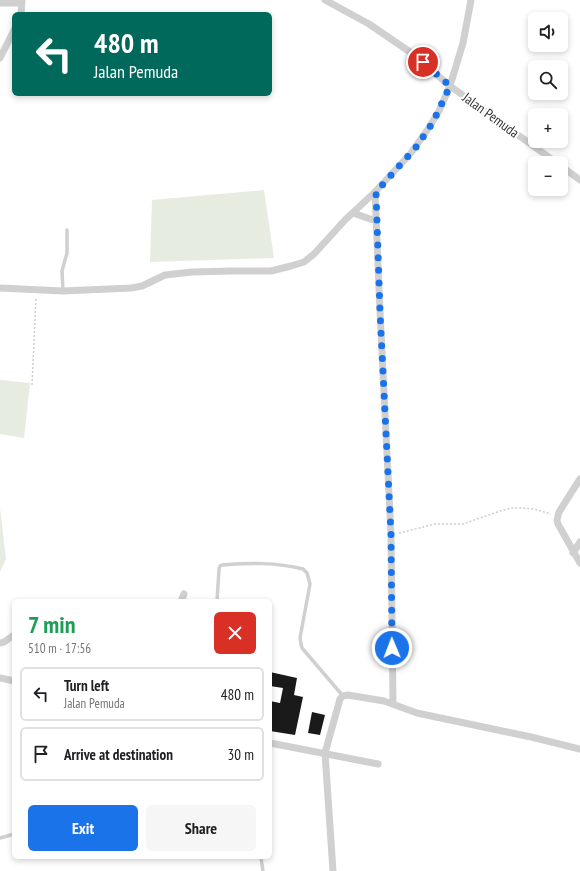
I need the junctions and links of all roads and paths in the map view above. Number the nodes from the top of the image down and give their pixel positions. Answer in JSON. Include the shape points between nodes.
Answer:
{"nodes":[{"id":1,"x":325,"y":0,"type":"edge"},
{"id":2,"x":472,"y":0,"type":"edge"},
{"id":3,"x":22,"y":1,"type":"edge"},
{"id":4,"x":0,"y":3,"type":"edge"},
{"id":5,"x":21,"y":12,"type":"edge"},
{"id":6,"x":12,"y":34,"type":"edge"},
{"id":7,"x":0,"y":58,"type":"edge"},
{"id":8,"x":450,"y":86,"type":"junction"},
{"id":9,"x":547,"y":156,"type":"edge"},
{"id":10,"x":568,"y":171,"type":"edge"},
{"id":11,"x":580,"y":180,"type":"edge"},
{"id":12,"x":376,"y":192,"type":"junction"},
{"id":13,"x":353,"y":213,"type":"junction"},
{"id":14,"x":376,"y":221,"type":"junction"},
{"id":15,"x":67,"y":230,"type":"dead end"},
{"id":16,"x":0,"y":288,"type":"edge"},
{"id":17,"x":36,"y":289,"type":"junction"},
{"id":18,"x":63,"y":291,"type":"junction"},
{"id":19,"x":32,"y":385,"type":"dead end"},
{"id":20,"x":580,"y":479,"type":"edge"},
{"id":21,"x":557,"y":516,"type":"junction"},
{"id":22,"x":391,"y":534,"type":"junction"},
{"id":23,"x":580,"y":542,"type":"edge"},
{"id":24,"x":573,"y":553,"type":"junction"},
{"id":25,"x":580,"y":563,"type":"edge"},
{"id":26,"x":217,"y":599,"type":"edge"},
{"id":27,"x":12,"y":636,"type":"edge"},
{"id":28,"x":0,"y":643,"type":"edge"},
{"id":29,"x":0,"y":678,"type":"edge"},
{"id":30,"x":12,"y":680,"type":"edge"},
{"id":31,"x":343,"y":696,"type":"junction"},
{"id":32,"x":393,"y":704,"type":"junction"},
{"id":33,"x":272,"y":743,"type":"edge"},
{"id":34,"x":580,"y":749,"type":"edge"},
{"id":35,"x":324,"y":753,"type":"junction"},
{"id":36,"x":378,"y":764,"type":"dead end"},
{"id":37,"x":12,"y":835,"type":"edge"},
{"id":38,"x":0,"y":838,"type":"edge"},
{"id":39,"x":261,"y":859,"type":"edge"},
{"id":40,"x":263,"y":871,"type":"edge"},
{"id":41,"x":333,"y":871,"type":"edge"}],
"edges":[{"from":1,"to":8,"type":"street","name":"Jalan Pemuda","via":[[369,24],[413,54]]},
{"from":2,"to":8,"type":"street"},
{"from":3,"to":4,"type":"street"},
{"from":3,"to":5,"type":"street"},
{"from":6,"to":7,"type":"street"},
{"from":8,"to":9,"type":"street","name":"Jalan Pemuda"},
{"from":8,"to":12,"type":"street","via":[[433,122],[417,146]]},
{"from":10,"to":11,"type":"street"},
{"from":12,"to":13,"type":"street"},
{"from":12,"to":14,"type":"street"},
{"from":13,"to":14,"type":"street"},
{"from":13,"to":18,"type":"street","via":[[314,254],[304,262],[291,266],[271,271],[176,274],[130,288]]},
{"from":14,"to":22,"type":"street"},
{"from":15,"to":18,"type":"lane","via":[[67,253],[62,271]]},
{"from":16,"to":17,"type":"street"},
{"from":17,"to":18,"type":"street"},
{"from":17,"to":19,"type":"path"},
{"from":20,"to":21,"type":"street"},
{"from":21,"to":22,"type":"path","via":[[534,509],[511,508],[463,524],[435,524]]},
{"from":21,"to":24,"type":"street","via":[[558,524]]},
{"from":22,"to":32,"type":"street"},
{"from":23,"to":24,"type":"street"},
{"from":24,"to":25,"type":"street"},
{"from":26,"to":31,"type":"lane","via":[[220,566],[268,563],[303,569],[310,584],[300,638],[302,648]]},
{"from":27,"to":28,"type":"street"},
{"from":29,"to":30,"type":"street"},
{"from":31,"to":32,"type":"street"},
{"from":31,"to":35,"type":"street"},
{"from":32,"to":34,"type":"street","via":[[417,713]]},
{"from":33,"to":35,"type":"street"},
{"from":35,"to":36,"type":"street"},
{"from":35,"to":41,"type":"street"},
{"from":37,"to":38,"type":"lane"},
{"from":39,"to":40,"type":"lane"}]}
